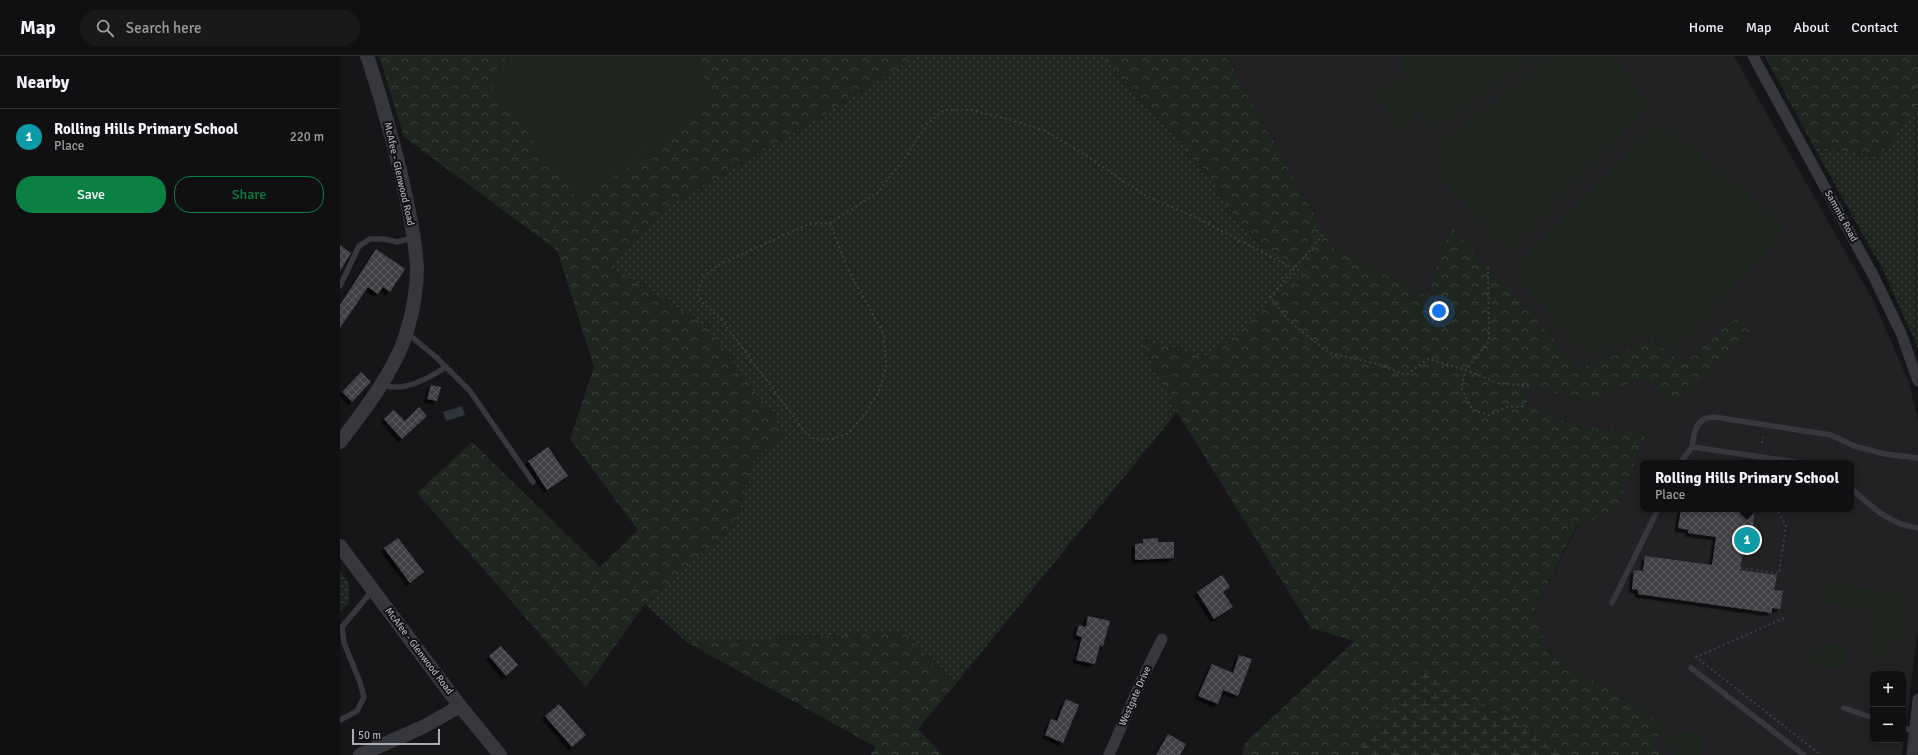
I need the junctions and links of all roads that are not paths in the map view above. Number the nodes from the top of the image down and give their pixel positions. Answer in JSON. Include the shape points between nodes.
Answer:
{"nodes":[{"id":1,"x":367,"y":56,"type":"edge"},
{"id":2,"x":1753,"y":56,"type":"edge"},
{"id":3,"x":413,"y":238,"type":"junction"},
{"id":4,"x":340,"y":286,"type":"edge"},
{"id":5,"x":407,"y":333,"type":"junction"},
{"id":6,"x":446,"y":367,"type":"junction"},
{"id":7,"x":1918,"y":381,"type":"edge"},
{"id":8,"x":380,"y":385,"type":"junction"},
{"id":9,"x":340,"y":442,"type":"edge"},
{"id":10,"x":1692,"y":447,"type":"junction"},
{"id":11,"x":1918,"y":458,"type":"edge"},
{"id":12,"x":1682,"y":460,"type":"edge"},
{"id":13,"x":1782,"y":460,"type":"edge"},
{"id":14,"x":533,"y":482,"type":"dead end"},
{"id":15,"x":1854,"y":491,"type":"edge"},
{"id":16,"x":1657,"y":512,"type":"edge"},
{"id":17,"x":1918,"y":528,"type":"edge"},
{"id":18,"x":340,"y":546,"type":"edge"},
{"id":19,"x":373,"y":591,"type":"junction"},
{"id":20,"x":1612,"y":603,"type":"dead end"},
{"id":21,"x":341,"y":627,"type":"edge"},
{"id":22,"x":1162,"y":639,"type":"dead end"},
{"id":23,"x":1691,"y":668,"type":"dead end"},
{"id":24,"x":1918,"y":699,"type":"edge"},
{"id":25,"x":460,"y":706,"type":"junction"},
{"id":26,"x":1844,"y":708,"type":"dead end"},
{"id":27,"x":1870,"y":717,"type":"edge"},
{"id":28,"x":340,"y":720,"type":"edge"},
{"id":29,"x":1906,"y":729,"type":"edge"},
{"id":30,"x":1914,"y":731,"type":"junction"},
{"id":31,"x":360,"y":755,"type":"edge"},
{"id":32,"x":500,"y":755,"type":"edge"},
{"id":33,"x":1109,"y":755,"type":"edge"},
{"id":34,"x":1804,"y":755,"type":"edge"},
{"id":35,"x":1912,"y":755,"type":"edge"}],
"edges":[{"from":1,"to":3,"type":"street","name":"McAfee - Glenwood Road","via":[[389,124],[408,204]]},
{"from":2,"to":7,"type":"street","name":"Sammis Road","via":[[1873,275],[1901,333]]},
{"from":3,"to":4,"type":"lane","via":[[397,242],[370,239],[359,246]]},
{"from":3,"to":5,"type":"street","name":"McAfee - Glenwood Road","via":[[417,269],[415,296]]},
{"from":5,"to":6,"type":"lane"},
{"from":5,"to":8,"type":"street","name":"McAfee - Glenwood Road"},
{"from":6,"to":8,"type":"lane","via":[[414,385],[392,389]]},
{"from":6,"to":14,"type":"lane","via":[[470,391]]},
{"from":8,"to":9,"type":"street","name":"McAfee - Glenwood Road","via":[[367,408]]},
{"from":10,"to":11,"type":"lane","via":[[1698,423],[1706,417],[1714,417],[1831,435],[1854,446],[1885,454]]},
{"from":10,"to":12,"type":"lane"},
{"from":10,"to":13,"type":"lane"},
{"from":15,"to":17,"type":"lane","via":[[1876,511],[1888,518]]},
{"from":16,"to":20,"type":"lane"},
{"from":18,"to":19,"type":"street","name":"McAfee - Glenwood Road"},
{"from":19,"to":21,"type":"lane"},
{"from":19,"to":25,"type":"street","name":"McAfee - Glenwood Road"},
{"from":21,"to":28,"type":"lane","via":[[344,643],[364,697],[357,711]]},
{"from":22,"to":33,"type":"street","name":"Westgate Drive"},
{"from":23,"to":34,"type":"lane"},
{"from":24,"to":30,"type":"street"},
{"from":25,"to":31,"type":"street","via":[[426,726]]},
{"from":25,"to":32,"type":"street","name":"McAfee - Glenwood Road"},
{"from":26,"to":27,"type":"lane"},
{"from":29,"to":30,"type":"lane"},
{"from":30,"to":35,"type":"street"}]}
